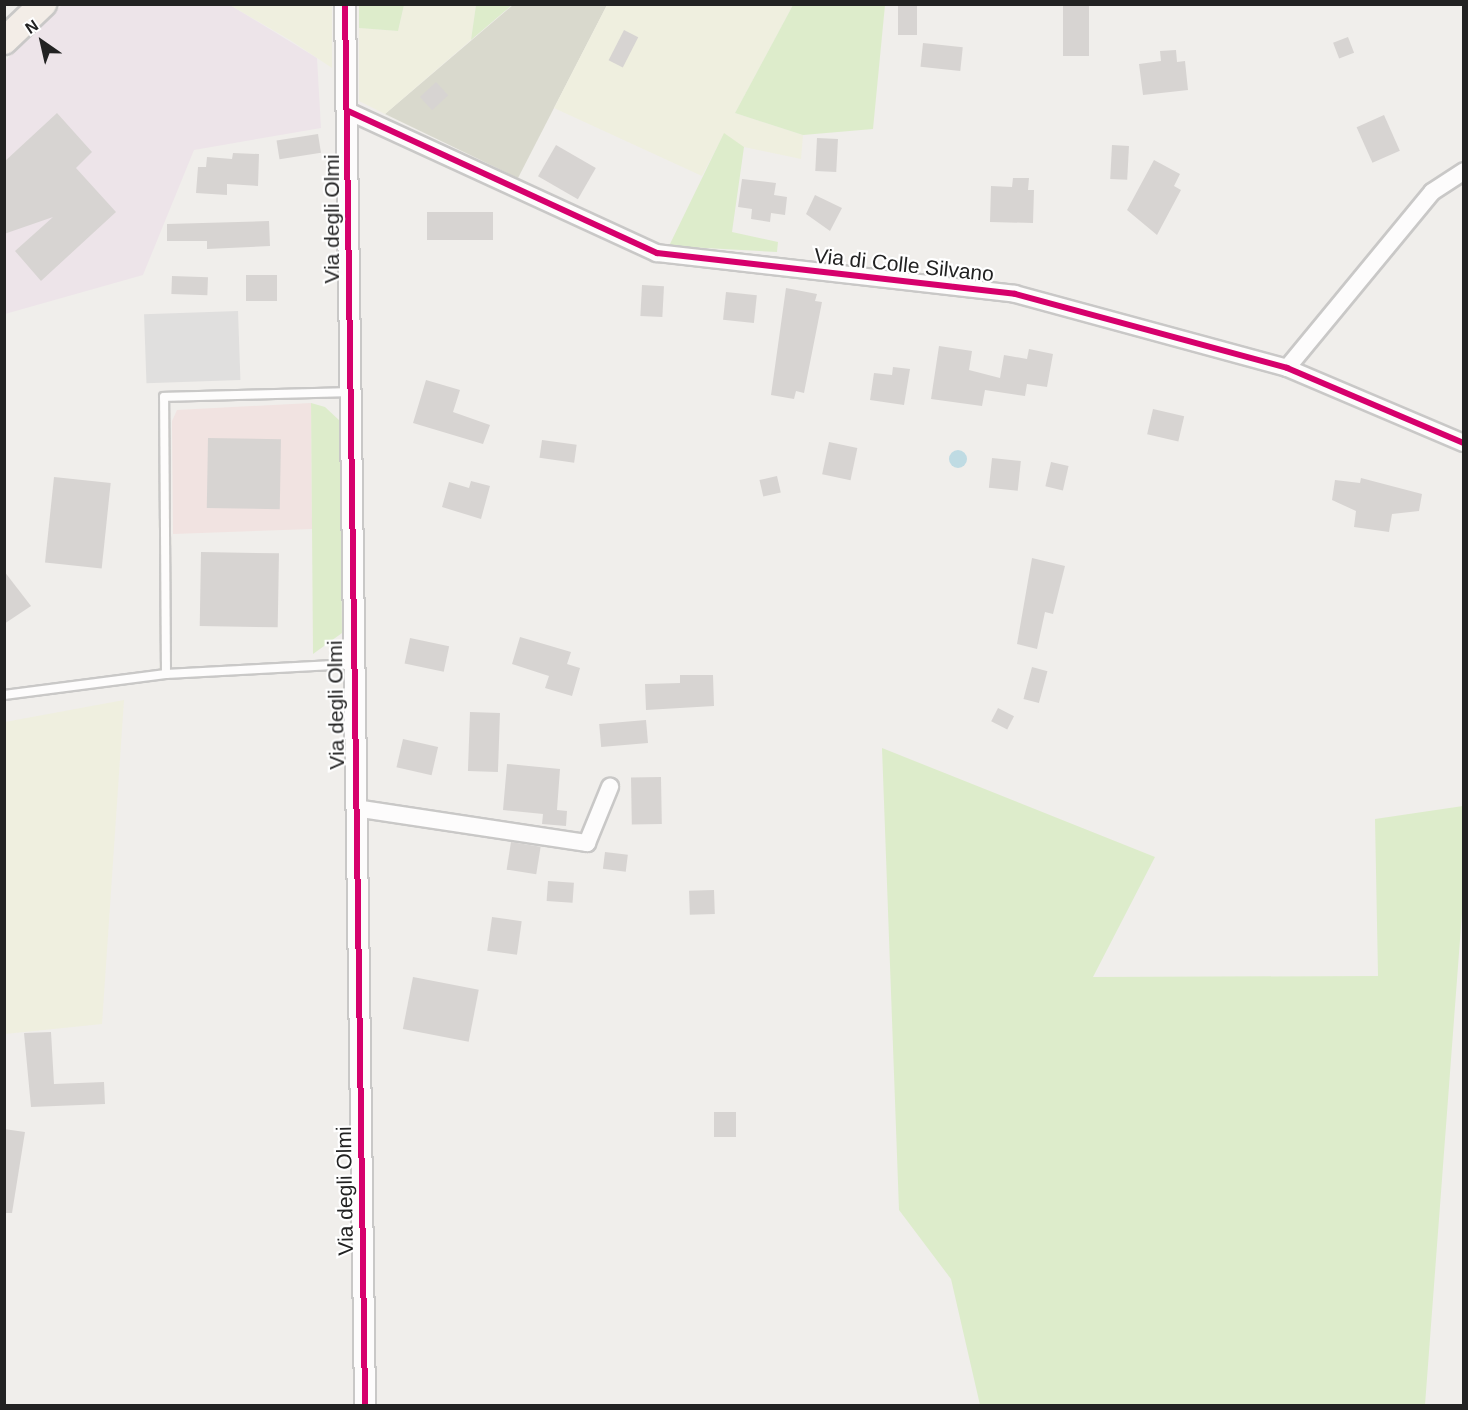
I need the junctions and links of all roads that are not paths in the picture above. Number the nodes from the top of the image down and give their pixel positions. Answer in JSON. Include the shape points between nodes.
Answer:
{"nodes":[{"id":1,"x":43,"y":4,"type":"edge"},
{"id":2,"x":345,"y":4,"type":"edge"},
{"id":3,"x":4,"y":41,"type":"edge"},
{"id":4,"x":348,"y":111,"type":"junction"},
{"id":5,"x":1464,"y":171,"type":"edge"},
{"id":6,"x":1287,"y":368,"type":"junction"},
{"id":7,"x":349,"y":392,"type":"junction"},
{"id":8,"x":1464,"y":443,"type":"edge"},
{"id":9,"x":352,"y":664,"type":"junction"},
{"id":10,"x":166,"y":674,"type":"junction"},
{"id":11,"x":4,"y":695,"type":"edge"},
{"id":12,"x":610,"y":787,"type":"dead end"},
{"id":13,"x":355,"y":808,"type":"junction"},
{"id":14,"x":365,"y":1406,"type":"edge"}],
"edges":[{"from":1,"to":3,"type":"main road"},
{"from":2,"to":4,"type":"street","name":"Via degli Olmi"},
{"from":4,"to":6,"type":"street","name":"Via di Colle Silvano","via":[[657,253],[984,287]]},
{"from":4,"to":7,"type":"street","name":"Via degli Olmi"},
{"from":5,"to":6,"type":"street","via":[[1432,192]]},
{"from":6,"to":8,"type":"street","name":"Via di Colle Silvano"},
{"from":7,"to":9,"type":"street","name":"Via degli Olmi"},
{"from":7,"to":10,"type":"lane","via":[[164,397]]},
{"from":9,"to":10,"type":"lane"},
{"from":9,"to":13,"type":"street","name":"Via degli Olmi"},
{"from":10,"to":11,"type":"lane"},
{"from":12,"to":13,"type":"street","via":[[587,843]]},
{"from":13,"to":14,"type":"street","name":"Via degli Olmi"}]}
